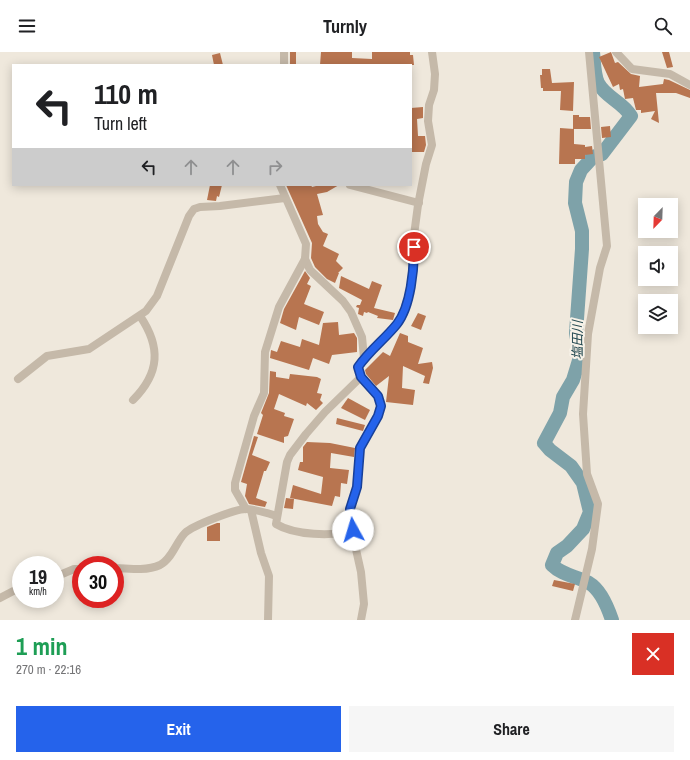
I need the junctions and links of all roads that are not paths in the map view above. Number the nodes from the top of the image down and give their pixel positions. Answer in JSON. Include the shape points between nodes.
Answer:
{"nodes":[{"id":1,"x":284,"y":52,"type":"edge"},
{"id":2,"x":432,"y":52,"type":"edge"},
{"id":3,"x":589,"y":52,"type":"edge"},
{"id":4,"x":616,"y":52,"type":"edge"},
{"id":5,"x":284,"y":64,"type":"edge"},
{"id":6,"x":690,"y":85,"type":"edge"},
{"id":7,"x":280,"y":186,"type":"edge"},
{"id":8,"x":354,"y":186,"type":"edge"},
{"id":9,"x":285,"y":198,"type":"junction"},
{"id":10,"x":419,"y":203,"type":"junction"},
{"id":11,"x":305,"y":258,"type":"junction"},
{"id":12,"x":140,"y":316,"type":"junction"},
{"id":13,"x":364,"y":358,"type":"junction"},
{"id":14,"x":361,"y":377,"type":"junction"},
{"id":15,"x":18,"y":379,"type":"dead end"},
{"id":16,"x":133,"y":400,"type":"dead end"},
{"id":17,"x":249,"y":510,"type":"junction"},
{"id":18,"x":277,"y":516,"type":"junction"},
{"id":19,"x":353,"y":530,"type":"junction"},
{"id":20,"x":124,"y":568,"type":"edge"},
{"id":21,"x":12,"y":592,"type":"edge"},
{"id":22,"x":0,"y":598,"type":"edge"},
{"id":23,"x":268,"y":620,"type":"edge"},
{"id":24,"x":361,"y":620,"type":"edge"},
{"id":25,"x":575,"y":620,"type":"edge"}],
"edges":[{"from":1,"to":5,"type":"street"},
{"from":2,"to":10,"type":"street","via":[[435,74],[428,121],[432,145]]},
{"from":3,"to":25,"type":"street","via":[[607,246],[600,268],[588,334],[583,414],[587,474],[598,504],[592,549]]},
{"from":4,"to":6,"type":"street","via":[[632,69],[670,74]]},
{"from":7,"to":9,"type":"street"},
{"from":8,"to":10,"type":"street"},
{"from":9,"to":11,"type":"street","via":[[306,244]]},
{"from":9,"to":12,"type":"street","via":[[194,209],[157,296]]},
{"from":10,"to":13,"type":"street","via":[[410,290],[404,312],[398,323]]},
{"from":11,"to":13,"type":"street","via":[[310,270],[351,312],[362,336]]},
{"from":11,"to":17,"type":"street","via":[[279,308],[266,352],[264,393],[254,416],[235,483],[235,490]]},
{"from":12,"to":15,"type":"street","via":[[89,349],[47,356]]},
{"from":12,"to":16,"type":"street","via":[[151,335],[154,363],[148,383]]},
{"from":13,"to":14,"type":"street","via":[[358,367]]},
{"from":14,"to":18,"type":"street","via":[[325,412],[290,455]]},
{"from":14,"to":19,"type":"street","via":[[378,396],[381,406],[360,448],[357,487],[350,509]]},
{"from":17,"to":18,"type":"street","via":[[260,510]]},
{"from":17,"to":20,"type":"street","via":[[211,519],[186,532],[162,564],[153,568]]},
{"from":17,"to":23,"type":"street","via":[[269,576]]},
{"from":18,"to":19,"type":"street","via":[[276,524],[306,532],[332,534]]},
{"from":19,"to":24,"type":"street","via":[[364,604]]},
{"from":21,"to":22,"type":"street"}]}
